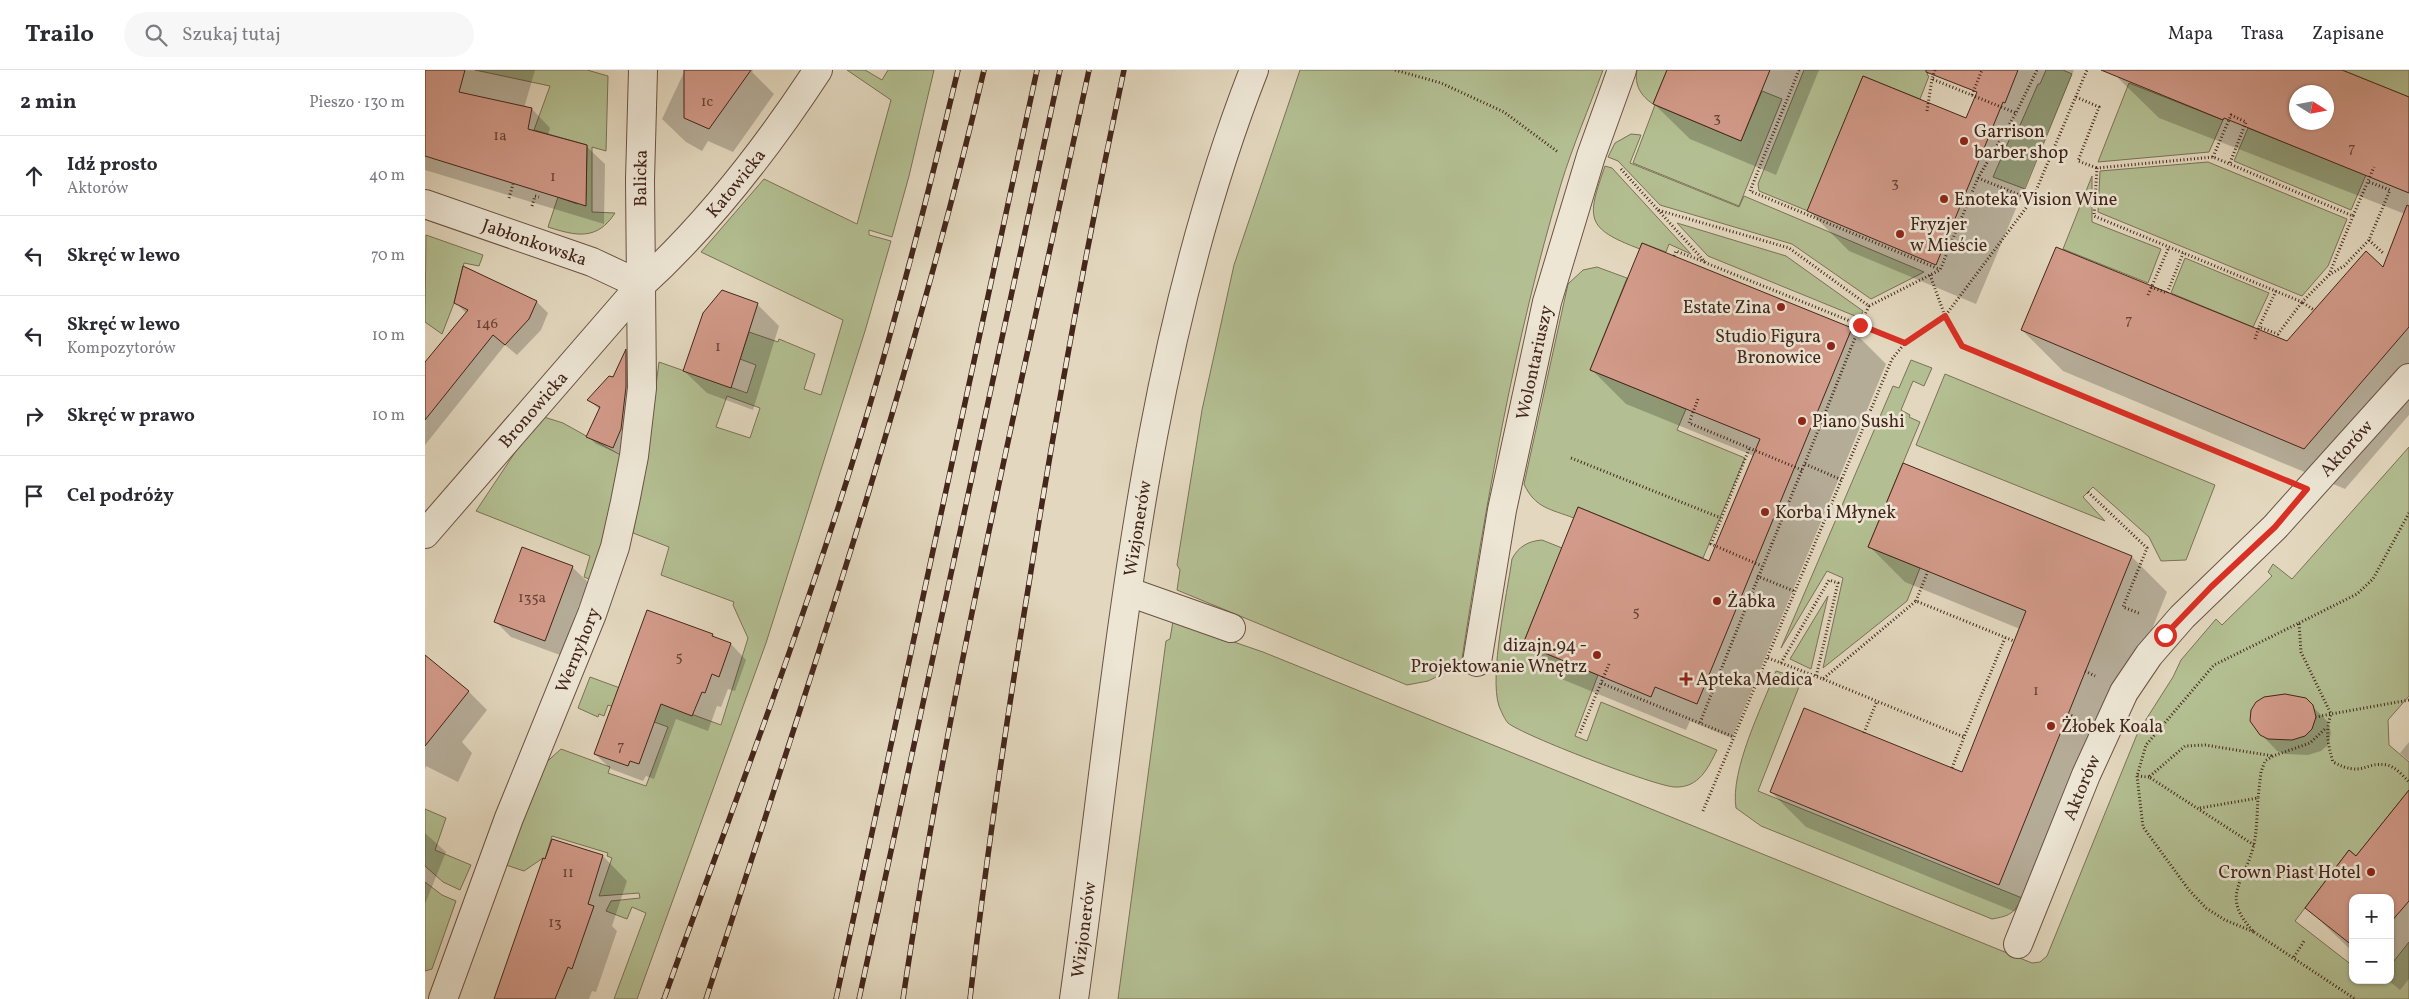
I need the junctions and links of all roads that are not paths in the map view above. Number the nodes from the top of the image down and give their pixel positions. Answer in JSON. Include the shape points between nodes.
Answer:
{"nodes":[{"id":1,"x":643,"y":70,"type":"edge"},
{"id":2,"x":818,"y":70,"type":"edge"},
{"id":3,"x":1254,"y":70,"type":"edge"},
{"id":4,"x":1622,"y":70,"type":"edge"},
{"id":5,"x":425,"y":204,"type":"edge"},
{"id":6,"x":641,"y":286,"type":"junction"},
{"id":7,"x":2409,"y":378,"type":"edge"},
{"id":8,"x":425,"y":534,"type":"edge"},
{"id":9,"x":1129,"y":592,"type":"junction"},
{"id":10,"x":1231,"y":628,"type":"dead end"},
{"id":11,"x":1477,"y":662,"type":"dead end"},
{"id":12,"x":2018,"y":944,"type":"dead end"},
{"id":13,"x":443,"y":999,"type":"edge"},
{"id":14,"x":1074,"y":999,"type":"edge"}],
"edges":[{"from":1,"to":6,"type":"street","name":"Balicka"},
{"from":2,"to":6,"type":"street","name":"Katowicka","via":[[723,202]]},
{"from":3,"to":9,"type":"street","name":"Wizjonerów","via":[[1221,159],[1187,274],[1161,386]]},
{"from":4,"to":11,"type":"street","name":"Wolontariuszy","via":[[1588,164],[1547,302],[1503,510]]},
{"from":5,"to":6,"type":"street","name":"Jabłonkowska","via":[[592,262]]},
{"from":6,"to":8,"type":"street","name":"Bronowicka"},
{"from":6,"to":13,"type":"street","name":"Wernyhory","via":[[644,360],[640,419],[615,546],[592,614],[478,897]]},
{"from":7,"to":12,"type":"street","name":"Aktorów","via":[[2275,527],[2182,617],[2149,655],[2124,692],[2086,775]]},
{"from":9,"to":10,"type":"street"},
{"from":9,"to":14,"type":"street","name":"Wizjonerów"}]}
